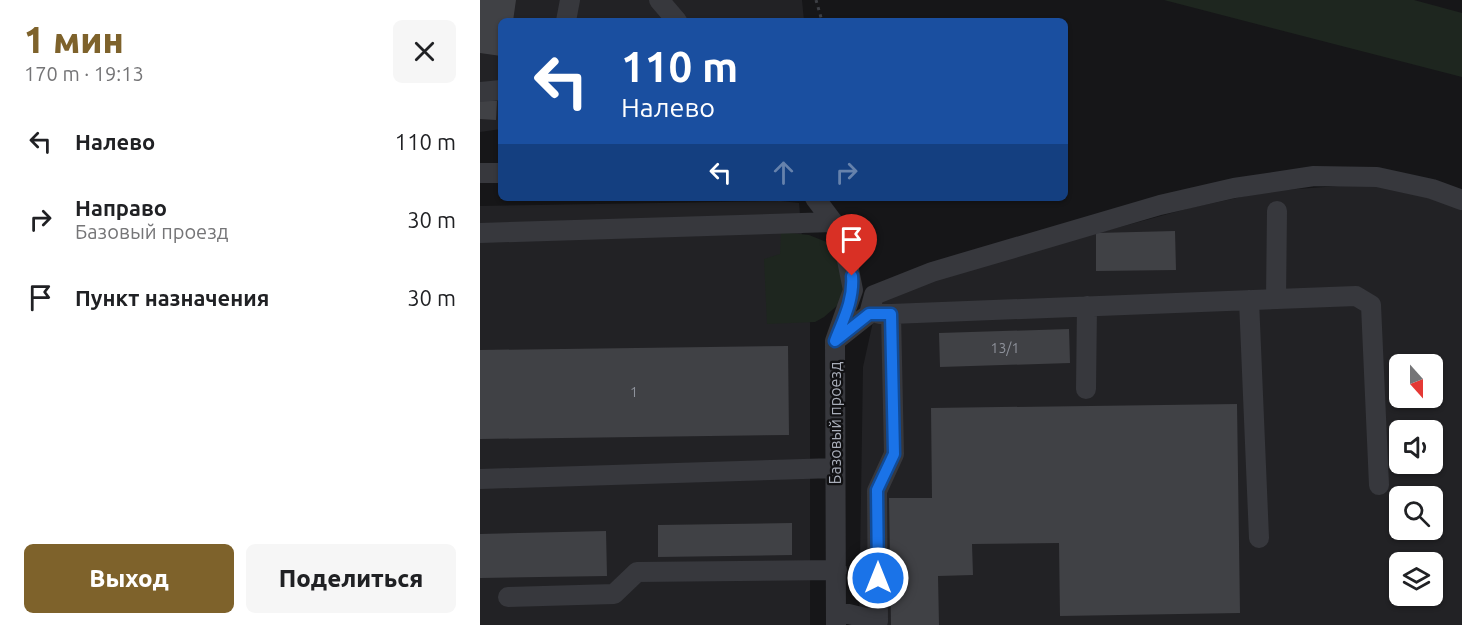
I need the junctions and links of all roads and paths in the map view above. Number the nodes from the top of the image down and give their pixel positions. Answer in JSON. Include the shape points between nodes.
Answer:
{"nodes":[{"id":1,"x":570,"y":0,"type":"edge"},
{"id":2,"x":659,"y":0,"type":"edge"},
{"id":3,"x":816,"y":0,"type":"edge"},
{"id":4,"x":567,"y":18,"type":"edge"},
{"id":5,"x":674,"y":18,"type":"edge"},
{"id":6,"x":821,"y":18,"type":"edge"},
{"id":7,"x":498,"y":90,"type":"edge"},
{"id":8,"x":480,"y":92,"type":"edge"},
{"id":9,"x":480,"y":173,"type":"edge"},
{"id":10,"x":498,"y":173,"type":"edge"},
{"id":11,"x":1462,"y":200,"type":"edge"},
{"id":12,"x":817,"y":201,"type":"edge"},
{"id":13,"x":1277,"y":211,"type":"dead end"},
{"id":14,"x":833,"y":222,"type":"junction"},
{"id":15,"x":480,"y":233,"type":"edge"},
{"id":16,"x":1276,"y":299,"type":"junction"},
{"id":17,"x":1249,"y":300,"type":"junction"},
{"id":18,"x":1087,"y":306,"type":"junction"},
{"id":19,"x":869,"y":314,"type":"junction"},
{"id":20,"x":891,"y":314,"type":"junction"},
{"id":21,"x":835,"y":341,"type":"junction"},
{"id":22,"x":1086,"y":388,"type":"dead end"},
{"id":23,"x":835,"y":468,"type":"junction"},
{"id":24,"x":480,"y":479,"type":"edge"},
{"id":25,"x":1379,"y":485,"type":"dead end"},
{"id":26,"x":1259,"y":538,"type":"dead end"},
{"id":27,"x":837,"y":570,"type":"junction"},
{"id":28,"x":508,"y":597,"type":"dead end"},
{"id":29,"x":836,"y":618,"type":"edge"},
{"id":30,"x":880,"y":623,"type":"edge"}],
"edges":[{"from":1,"to":4,"type":"street"},
{"from":2,"to":5,"type":"street"},
{"from":3,"to":6,"type":"path"},
{"from":7,"to":8,"type":"street"},
{"from":9,"to":10,"type":"street"},
{"from":11,"to":19,"type":"street","via":[[1377,177],[1314,176],[1234,188],[932,272],[874,295]]},
{"from":12,"to":14,"type":"street","name":"Базовый проезд"},
{"from":13,"to":16,"type":"street"},
{"from":14,"to":15,"type":"street"},
{"from":14,"to":21,"type":"street","name":"Базовый проезд","via":[[849,263],[853,290]]},
{"from":16,"to":17,"type":"street"},
{"from":16,"to":25,"type":"street","via":[[1356,296],[1371,305]]},
{"from":17,"to":18,"type":"street"},
{"from":17,"to":26,"type":"street"},
{"from":18,"to":20,"type":"street"},
{"from":18,"to":22,"type":"street"},
{"from":19,"to":20,"type":"street"},
{"from":19,"to":21,"type":"street"},
{"from":20,"to":30,"type":"street","via":[[894,454],[877,490]]},
{"from":21,"to":23,"type":"street","name":"Базовый проезд"},
{"from":23,"to":24,"type":"street"},
{"from":23,"to":27,"type":"street","name":"Базовый проезд"},
{"from":27,"to":28,"type":"street","via":[[638,572],[614,594]]},
{"from":27,"to":29,"type":"street","name":"Базовый проезд"},
{"from":29,"to":30,"type":"street"}]}
